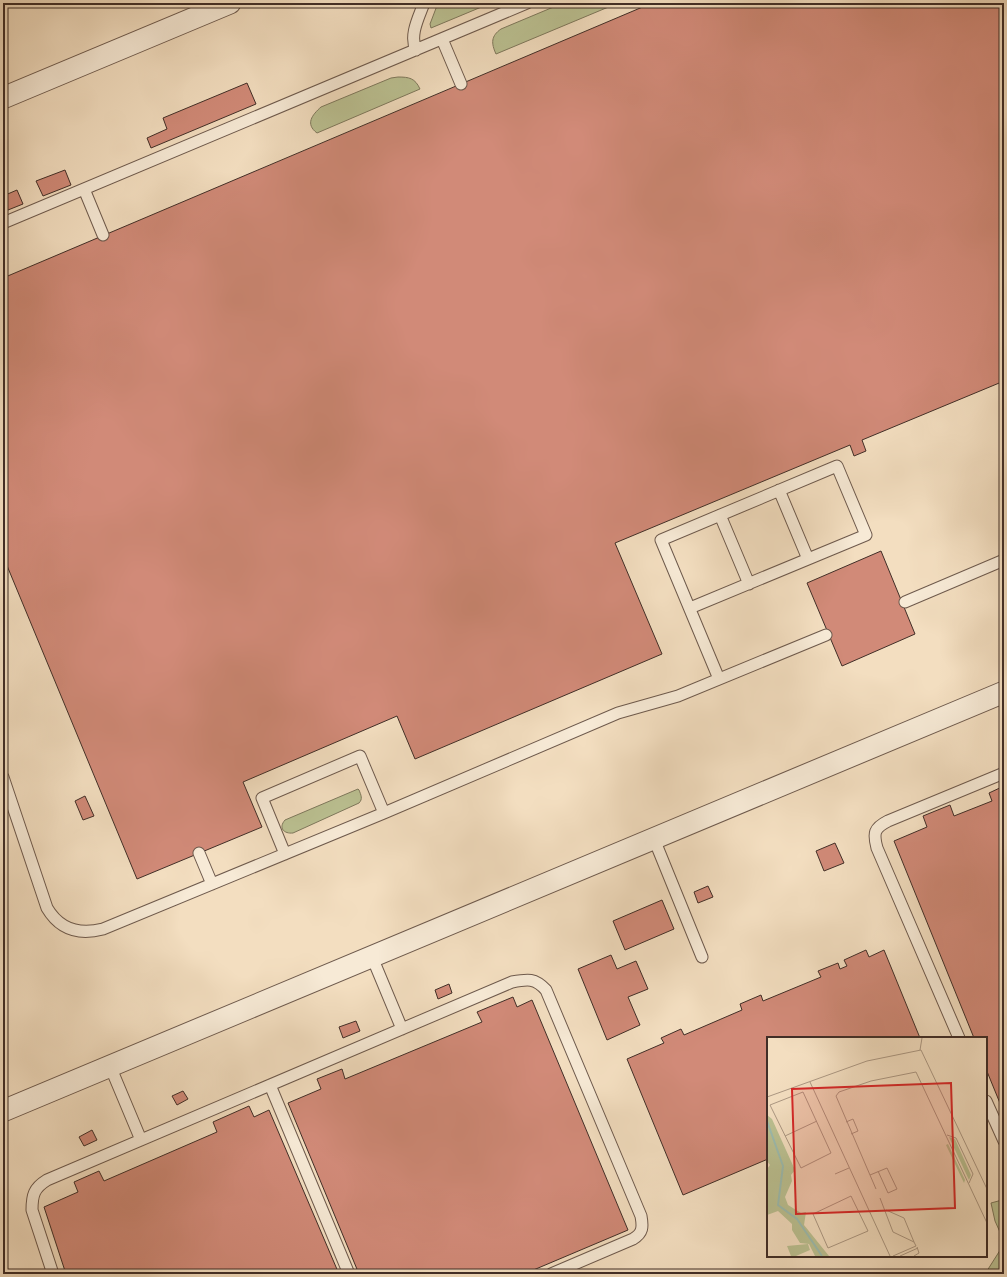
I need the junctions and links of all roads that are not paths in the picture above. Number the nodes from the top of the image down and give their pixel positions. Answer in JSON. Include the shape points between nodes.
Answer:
{"nodes":[{"id":1,"x":230,"y":3,"type":"edge"},
{"id":2,"x":424,"y":3,"type":"edge"},
{"id":3,"x":527,"y":3,"type":"edge"},
{"id":4,"x":442,"y":39,"type":"junction"},
{"id":5,"x":416,"y":50,"type":"junction"},
{"id":6,"x":461,"y":84,"type":"dead end"},
{"id":7,"x":3,"y":98,"type":"edge"},
{"id":8,"x":84,"y":189,"type":"junction"},
{"id":9,"x":3,"y":223,"type":"edge"},
{"id":10,"x":103,"y":235,"type":"dead end"},
{"id":11,"x":779,"y":490,"type":"junction"},
{"id":12,"x":720,"y":515,"type":"junction"},
{"id":13,"x":808,"y":559,"type":"junction"},
{"id":14,"x":1004,"y":560,"type":"edge"},
{"id":15,"x":749,"y":584,"type":"junction"},
{"id":16,"x":905,"y":602,"type":"dead end"},
{"id":17,"x":690,"y":608,"type":"junction"},
{"id":18,"x":826,"y":635,"type":"dead end"},
{"id":19,"x":719,"y":679,"type":"junction"},
{"id":20,"x":1004,"y":692,"type":"edge"},
{"id":21,"x":1004,"y":773,"type":"edge"},
{"id":22,"x":3,"y":777,"type":"edge"},
{"id":23,"x":384,"y":813,"type":"junction"},
{"id":24,"x":654,"y":839,"type":"junction"},
{"id":25,"x":199,"y":853,"type":"dead end"},
{"id":26,"x":285,"y":854,"type":"junction"},
{"id":27,"x":212,"y":884,"type":"junction"},
{"id":28,"x":702,"y":956,"type":"dead end"},
{"id":29,"x":372,"y":957,"type":"junction"},
{"id":30,"x":402,"y":1029,"type":"junction"},
{"id":31,"x":959,"y":1037,"type":"edge"},
{"id":32,"x":110,"y":1066,"type":"junction"},
{"id":33,"x":270,"y":1085,"type":"junction"},
{"id":34,"x":987,"y":1103,"type":"edge"},
{"id":35,"x":3,"y":1111,"type":"edge"},
{"id":36,"x":141,"y":1140,"type":"junction"},
{"id":37,"x":1004,"y":1141,"type":"edge"},
{"id":38,"x":53,"y":1274,"type":"edge"},
{"id":39,"x":349,"y":1274,"type":"edge"},
{"id":40,"x":551,"y":1274,"type":"edge"}],
"edges":[{"from":1,"to":7,"type":"street"},
{"from":2,"to":5,"type":"lane","via":[[413,35]]},
{"from":3,"to":4,"type":"lane"},
{"from":4,"to":5,"type":"lane"},
{"from":4,"to":6,"type":"lane"},
{"from":5,"to":8,"type":"lane"},
{"from":8,"to":9,"type":"lane"},
{"from":8,"to":10,"type":"lane"},
{"from":11,"to":12,"type":"lane"},
{"from":11,"to":13,"type":"lane"},
{"from":11,"to":13,"type":"lane","via":[[837,466],[866,535]]},
{"from":12,"to":15,"type":"lane"},
{"from":12,"to":17,"type":"lane","via":[[661,540]]},
{"from":13,"to":15,"type":"lane"},
{"from":14,"to":16,"type":"lane"},
{"from":15,"to":17,"type":"lane"},
{"from":17,"to":19,"type":"lane"},
{"from":18,"to":19,"type":"lane"},
{"from":19,"to":23,"type":"lane","via":[[678,696],[618,713]]},
{"from":20,"to":24,"type":"street"},
{"from":21,"to":31,"type":"lane","via":[[888,821],[876,830],[877,848]]},
{"from":22,"to":27,"type":"lane","via":[[43,901],[51,915],[67,927],[83,932],[103,930]]},
{"from":23,"to":26,"type":"lane"},
{"from":23,"to":26,"type":"lane","via":[[360,756],[262,798]]},
{"from":24,"to":28,"type":"lane"},
{"from":24,"to":29,"type":"street"},
{"from":25,"to":27,"type":"lane"},
{"from":26,"to":27,"type":"lane"},
{"from":29,"to":30,"type":"lane"},
{"from":29,"to":32,"type":"street"},
{"from":30,"to":33,"type":"lane"},
{"from":30,"to":40,"type":"lane","via":[[512,982],[532,980],[540,983],[546,990],[642,1223],[642,1230],[638,1236]]},
{"from":32,"to":35,"type":"street"},
{"from":32,"to":36,"type":"lane"},
{"from":33,"to":36,"type":"lane"},
{"from":33,"to":39,"type":"lane"},
{"from":34,"to":37,"type":"lane"},
{"from":36,"to":38,"type":"lane","via":[[47,1180],[34,1191],[32,1210]]}]}
